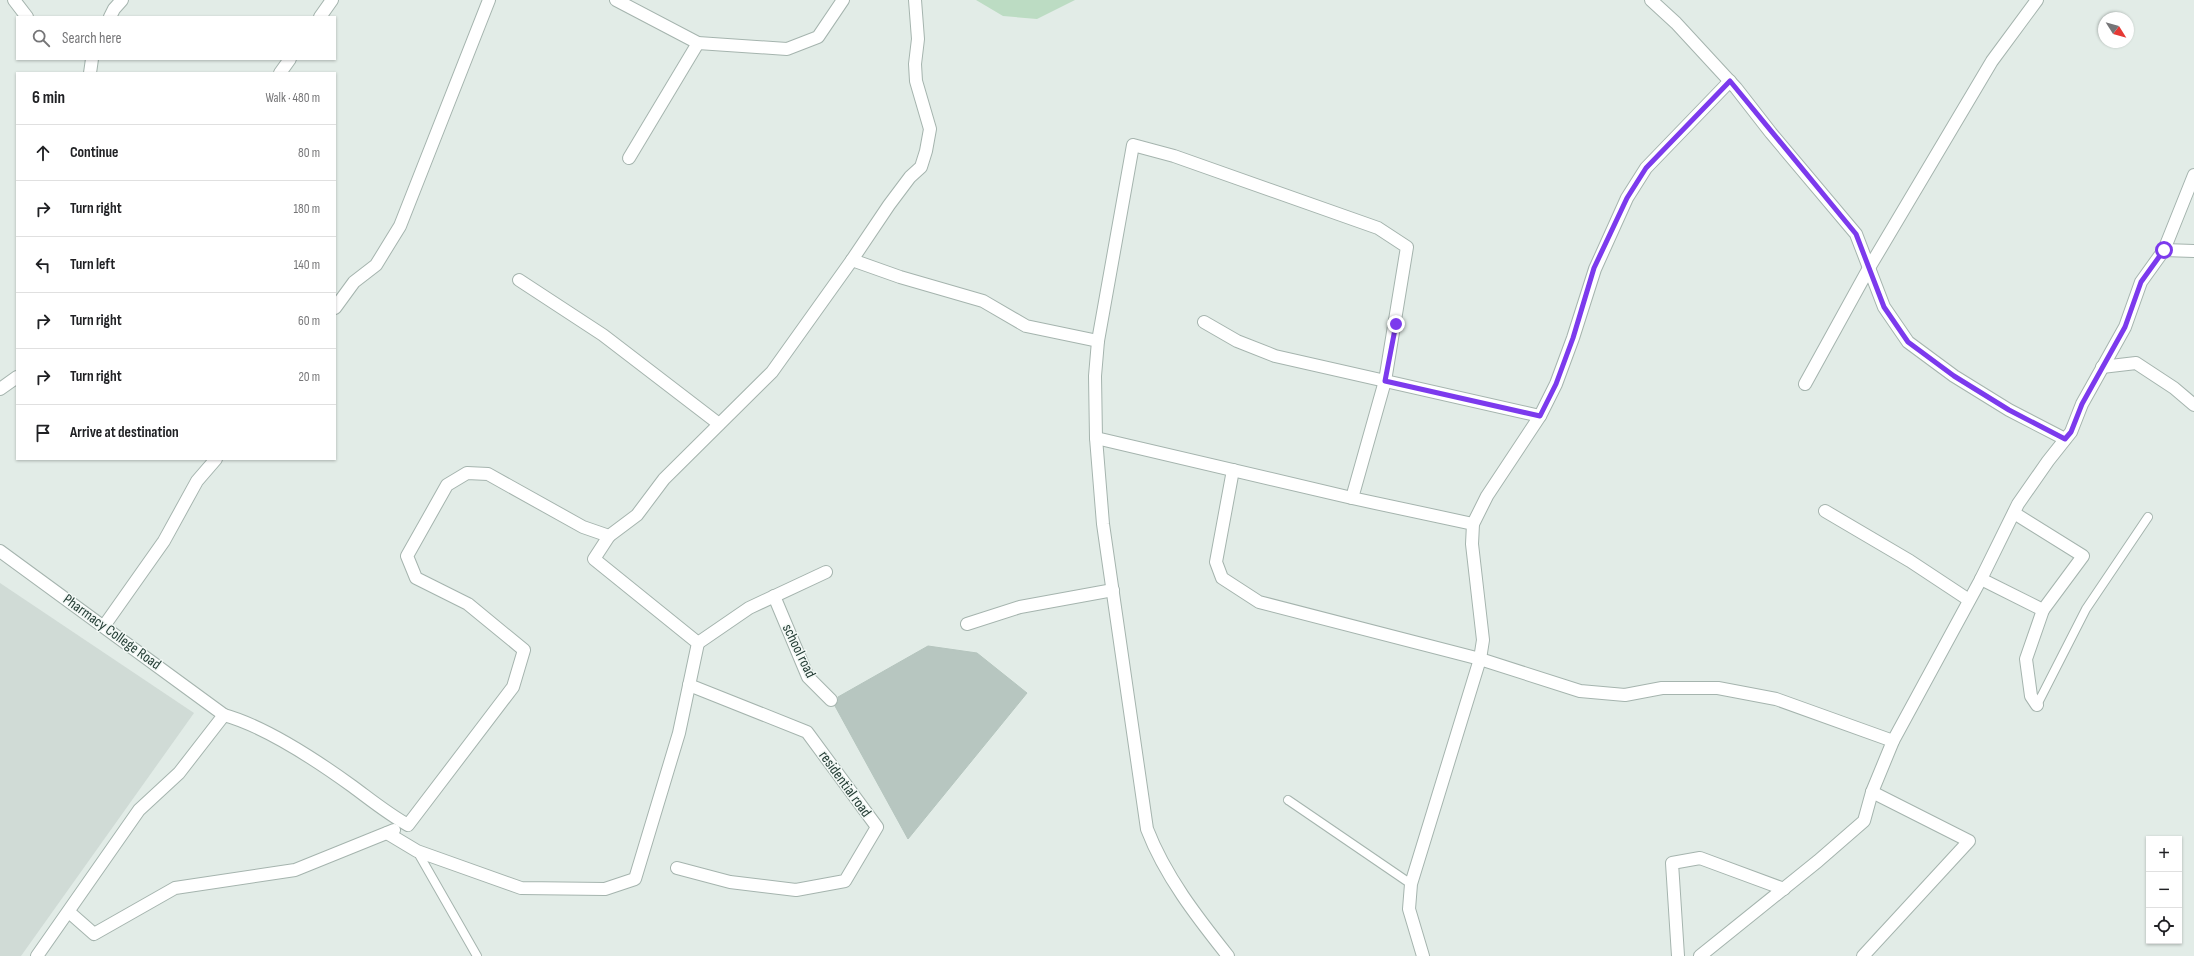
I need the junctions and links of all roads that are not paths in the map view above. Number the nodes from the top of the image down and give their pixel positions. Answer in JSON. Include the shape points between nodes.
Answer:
{"nodes":[{"id":1,"x":14,"y":0,"type":"edge"},
{"id":2,"x":122,"y":0,"type":"edge"},
{"id":3,"x":332,"y":0,"type":"edge"},
{"id":4,"x":489,"y":0,"type":"edge"},
{"id":5,"x":616,"y":0,"type":"edge"},
{"id":6,"x":843,"y":0,"type":"edge"},
{"id":7,"x":915,"y":0,"type":"edge"},
{"id":8,"x":1651,"y":0,"type":"edge"},
{"id":9,"x":2037,"y":0,"type":"edge"},
{"id":10,"x":26,"y":16,"type":"edge"},
{"id":11,"x":110,"y":16,"type":"edge"},
{"id":12,"x":321,"y":16,"type":"edge"},
{"id":13,"x":698,"y":43,"type":"junction"},
{"id":14,"x":92,"y":60,"type":"edge"},
{"id":15,"x":289,"y":60,"type":"edge"},
{"id":16,"x":90,"y":72,"type":"edge"},
{"id":17,"x":281,"y":72,"type":"edge"},
{"id":18,"x":1730,"y":81,"type":"junction"},
{"id":19,"x":629,"y":158,"type":"dead end"},
{"id":20,"x":2194,"y":175,"type":"edge"},
{"id":21,"x":2164,"y":250,"type":"junction"},
{"id":22,"x":2194,"y":251,"type":"edge"},
{"id":23,"x":852,"y":260,"type":"junction"},
{"id":24,"x":1869,"y":268,"type":"junction"},
{"id":25,"x":519,"y":280,"type":"dead end"},
{"id":26,"x":336,"y":307,"type":"edge"},
{"id":27,"x":1204,"y":322,"type":"dead end"},
{"id":28,"x":1098,"y":341,"type":"junction"},
{"id":29,"x":2102,"y":367,"type":"junction"},
{"id":30,"x":16,"y":377,"type":"edge"},
{"id":31,"x":1385,"y":381,"type":"junction"},
{"id":32,"x":1805,"y":384,"type":"dead end"},
{"id":33,"x":0,"y":389,"type":"edge"},
{"id":34,"x":2194,"y":406,"type":"edge"},
{"id":35,"x":1540,"y":416,"type":"junction"},
{"id":36,"x":719,"y":424,"type":"junction"},
{"id":37,"x":1096,"y":438,"type":"junction"},
{"id":38,"x":2065,"y":439,"type":"junction"},
{"id":39,"x":215,"y":460,"type":"edge"},
{"id":40,"x":1233,"y":470,"type":"junction"},
{"id":41,"x":1352,"y":498,"type":"junction"},
{"id":42,"x":1825,"y":511,"type":"dead end"},
{"id":43,"x":2014,"y":513,"type":"junction"},
{"id":44,"x":2148,"y":517,"type":"dead end"},
{"id":45,"x":1473,"y":524,"type":"junction"},
{"id":46,"x":609,"y":536,"type":"junction"},
{"id":47,"x":0,"y":551,"type":"edge"},
{"id":48,"x":826,"y":572,"type":"dead end"},
{"id":49,"x":1981,"y":579,"type":"junction"},
{"id":50,"x":1113,"y":590,"type":"junction"},
{"id":51,"x":774,"y":596,"type":"junction"},
{"id":52,"x":1969,"y":600,"type":"junction"},
{"id":53,"x":2043,"y":610,"type":"junction"},
{"id":54,"x":967,"y":624,"type":"dead end"},
{"id":55,"x":104,"y":626,"type":"junction"},
{"id":56,"x":698,"y":643,"type":"junction"},
{"id":57,"x":1480,"y":659,"type":"junction"},
{"id":58,"x":689,"y":685,"type":"junction"},
{"id":59,"x":831,"y":700,"type":"dead end"},
{"id":60,"x":2037,"y":705,"type":"joint"},
{"id":61,"x":224,"y":715,"type":"junction"},
{"id":62,"x":1893,"y":741,"type":"junction"},
{"id":63,"x":1872,"y":792,"type":"junction"},
{"id":64,"x":1288,"y":800,"type":"dead end"},
{"id":65,"x":408,"y":825,"type":"junction"},
{"id":66,"x":387,"y":833,"type":"junction"},
{"id":67,"x":417,"y":851,"type":"junction"},
{"id":68,"x":677,"y":868,"type":"dead end"},
{"id":69,"x":1411,"y":884,"type":"junction"},
{"id":70,"x":1784,"y":889,"type":"junction"},
{"id":71,"x":69,"y":912,"type":"junction"},
{"id":72,"x":37,"y":956,"type":"edge"},
{"id":73,"x":476,"y":956,"type":"edge"},
{"id":74,"x":1228,"y":956,"type":"edge"},
{"id":75,"x":1423,"y":956,"type":"edge"},
{"id":76,"x":1678,"y":956,"type":"edge"},
{"id":77,"x":1700,"y":956,"type":"edge"},
{"id":78,"x":1863,"y":956,"type":"edge"}],
"edges":[{"from":1,"to":10,"type":"street"},
{"from":2,"to":11,"type":"street"},
{"from":3,"to":12,"type":"street"},
{"from":4,"to":26,"type":"street","via":[[400,226],[376,265],[354,282]]},
{"from":5,"to":13,"type":"street"},
{"from":6,"to":13,"type":"street","via":[[818,37],[786,48]]},
{"from":7,"to":23,"type":"street","via":[[918,39],[916,81],[930,129],[926,151],[921,167],[889,205]]},
{"from":8,"to":18,"type":"street"},
{"from":9,"to":24,"type":"street","via":[[1992,61]]},
{"from":13,"to":19,"type":"street"},
{"from":14,"to":16,"type":"street"},
{"from":15,"to":17,"type":"street"},
{"from":18,"to":24,"type":"street","via":[[1856,234]]},
{"from":18,"to":35,"type":"street","via":[[1646,168],[1627,198],[1594,268],[1573,338],[1556,384]]},
{"from":20,"to":21,"type":"street"},
{"from":21,"to":22,"type":"street"},
{"from":21,"to":29,"type":"street","via":[[2141,282],[2125,327]]},
{"from":23,"to":28,"type":"street","via":[[982,301],[1026,326]]},
{"from":23,"to":36,"type":"street","via":[[772,372]]},
{"from":24,"to":32,"type":"street"},
{"from":24,"to":38,"type":"street","via":[[1884,307],[1908,342],[1954,376],[2009,410]]},
{"from":25,"to":36,"type":"street","via":[[603,335]]},
{"from":27,"to":31,"type":"street","via":[[1237,342],[1275,356]]},
{"from":28,"to":31,"type":"street","via":[[1133,145],[1174,156],[1378,228],[1407,247]]},
{"from":28,"to":37,"type":"street","via":[[1095,376]]},
{"from":29,"to":34,"type":"street","via":[[2136,363],[2174,388]]},
{"from":29,"to":38,"type":"street","via":[[2082,404],[2071,432]]},
{"from":30,"to":33,"type":"street"},
{"from":31,"to":35,"type":"street"},
{"from":31,"to":41,"type":"street"},
{"from":35,"to":45,"type":"street","via":[[1487,496]]},
{"from":36,"to":46,"type":"street","via":[[664,479],[637,515]]},
{"from":37,"to":40,"type":"street"},
{"from":37,"to":50,"type":"street","via":[[1103,524]]},
{"from":38,"to":43,"type":"street"},
{"from":39,"to":55,"type":"street","via":[[197,481],[164,541]]},
{"from":40,"to":41,"type":"street"},
{"from":40,"to":57,"type":"street","via":[[1216,562],[1222,578],[1258,602]]},
{"from":41,"to":45,"type":"street"},
{"from":42,"to":52,"type":"street","via":[[1910,561]]},
{"from":43,"to":49,"type":"street"},
{"from":43,"to":53,"type":"street","via":[[2083,556]]},
{"from":44,"to":60,"type":"lane","via":[[2086,609]]},
{"from":45,"to":57,"type":"street","via":[[1472,544],[1483,640]]},
{"from":46,"to":56,"type":"street","via":[[594,559]]},
{"from":46,"to":65,"type":"street","via":[[583,527],[488,474],[466,473],[448,485],[407,556],[416,578],[468,604],[524,650],[513,687]]},
{"from":47,"to":55,"type":"street","name":"Pharmacy College Road"},
{"from":48,"to":51,"type":"street"},
{"from":49,"to":52,"type":"street"},
{"from":49,"to":53,"type":"street"},
{"from":50,"to":54,"type":"street","via":[[1020,607]]},
{"from":50,"to":74,"type":"street","via":[[1147,829],[1158,857],[1193,910]]},
{"from":51,"to":56,"type":"street","via":[[749,608]]},
{"from":51,"to":59,"type":"street","name":"school road","via":[[808,677]]},
{"from":52,"to":62,"type":"street"},
{"from":53,"to":60,"type":"street","via":[[2026,659],[2031,696]]},
{"from":55,"to":61,"type":"street","name":"Pharmacy College Road"},
{"from":56,"to":58,"type":"street"},
{"from":57,"to":62,"type":"street","via":[[1580,691],[1625,695],[1662,688],[1718,688],[1776,699]]},
{"from":57,"to":69,"type":"street"},
{"from":58,"to":67,"type":"street","via":[[679,732],[635,879],[605,889],[521,888]]},
{"from":58,"to":68,"type":"street","name":"residential road","via":[[807,732],[877,827],[845,881],[796,890],[730,882]]},
{"from":61,"to":65,"type":"street","via":[[246,721],[277,738]]},
{"from":61,"to":71,"type":"street","via":[[179,773],[139,810]]},
{"from":62,"to":63,"type":"street"},
{"from":63,"to":70,"type":"street","via":[[1864,821]]},
{"from":63,"to":78,"type":"street","via":[[1969,841]]},
{"from":64,"to":69,"type":"lane"},
{"from":65,"to":66,"type":"street"},
{"from":66,"to":67,"type":"street"},
{"from":66,"to":71,"type":"street","via":[[295,870],[175,888],[94,934]]},
{"from":67,"to":73,"type":"lane"},
{"from":69,"to":75,"type":"street","via":[[1409,909]]},
{"from":70,"to":76,"type":"street","via":[[1700,858],[1672,863]]},
{"from":70,"to":77,"type":"street"},
{"from":71,"to":72,"type":"street"}]}
